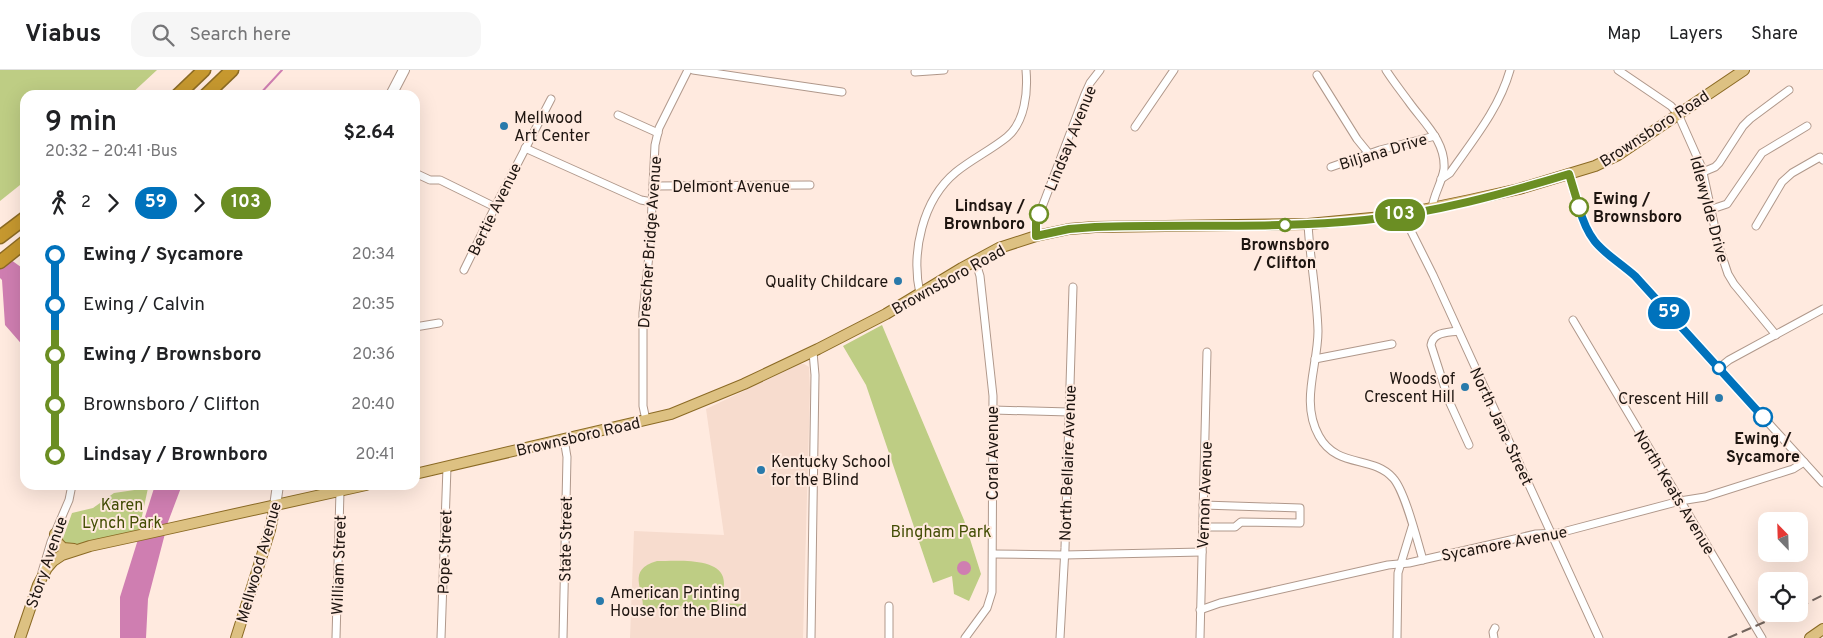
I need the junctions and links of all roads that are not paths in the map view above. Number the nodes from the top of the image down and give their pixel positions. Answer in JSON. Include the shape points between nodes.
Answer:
{"nodes":[{"id":1,"x":204,"y":70,"type":"edge"},
{"id":2,"x":232,"y":70,"type":"edge"},
{"id":3,"x":404,"y":70,"type":"edge"},
{"id":4,"x":688,"y":70,"type":"edge"},
{"id":5,"x":693,"y":70,"type":"edge"},
{"id":6,"x":944,"y":70,"type":"edge"},
{"id":7,"x":1026,"y":70,"type":"edge"},
{"id":8,"x":1100,"y":70,"type":"edge"},
{"id":9,"x":1174,"y":70,"type":"edge"},
{"id":10,"x":1386,"y":70,"type":"edge"},
{"id":11,"x":1510,"y":70,"type":"edge"},
{"id":12,"x":1618,"y":70,"type":"edge"},
{"id":13,"x":1744,"y":70,"type":"edge"},
{"id":14,"x":915,"y":72,"type":"dead end"},
{"id":15,"x":1317,"y":75,"type":"dead end"},
{"id":16,"x":183,"y":90,"type":"edge"},
{"id":17,"x":211,"y":90,"type":"edge"},
{"id":18,"x":394,"y":90,"type":"edge"},
{"id":19,"x":1789,"y":90,"type":"dead end"},
{"id":20,"x":842,"y":92,"type":"dead end"},
{"id":21,"x":551,"y":99,"type":"dead end"},
{"id":22,"x":1678,"y":114,"type":"junction"},
{"id":23,"x":618,"y":115,"type":"dead end"},
{"id":24,"x":1807,"y":126,"type":"dead end"},
{"id":25,"x":1135,"y":128,"type":"dead end"},
{"id":26,"x":658,"y":132,"type":"junction"},
{"id":27,"x":1435,"y":136,"type":"junction"},
{"id":28,"x":525,"y":148,"type":"junction"},
{"id":29,"x":1370,"y":155,"type":"junction"},
{"id":30,"x":1822,"y":159,"type":"edge"},
{"id":31,"x":1331,"y":167,"type":"dead end"},
{"id":32,"x":1703,"y":172,"type":"junction"},
{"id":33,"x":1569,"y":174,"type":"junction"},
{"id":34,"x":420,"y":175,"type":"edge"},
{"id":35,"x":1441,"y":179,"type":"junction"},
{"id":36,"x":653,"y":186,"type":"junction"},
{"id":37,"x":810,"y":186,"type":"dead end"},
{"id":38,"x":652,"y":202,"type":"junction"},
{"id":39,"x":495,"y":207,"type":"junction"},
{"id":40,"x":1432,"y":209,"type":"junction"},
{"id":41,"x":1712,"y":209,"type":"junction"},
{"id":42,"x":1405,"y":214,"type":"junction"},
{"id":43,"x":20,"y":222,"type":"edge"},
{"id":44,"x":1308,"y":224,"type":"junction"},
{"id":45,"x":1756,"y":226,"type":"dead end"},
{"id":46,"x":1036,"y":236,"type":"junction"},
{"id":47,"x":0,"y":237,"type":"edge"},
{"id":48,"x":20,"y":246,"type":"edge"},
{"id":49,"x":975,"y":260,"type":"junction"},
{"id":50,"x":0,"y":262,"type":"edge"},
{"id":51,"x":464,"y":270,"type":"dead end"},
{"id":52,"x":1073,"y":287,"type":"dead end"},
{"id":53,"x":920,"y":294,"type":"junction"},
{"id":54,"x":1823,"y":309,"type":"edge"},
{"id":55,"x":1573,"y":320,"type":"dead end"},
{"id":56,"x":439,"y":323,"type":"dead end"},
{"id":57,"x":420,"y":326,"type":"edge"},
{"id":58,"x":1458,"y":331,"type":"junction"},
{"id":59,"x":1776,"y":335,"type":"junction"},
{"id":60,"x":1392,"y":344,"type":"dead end"},
{"id":61,"x":813,"y":352,"type":"junction"},
{"id":62,"x":1207,"y":352,"type":"dead end"},
{"id":63,"x":1315,"y":359,"type":"junction"},
{"id":64,"x":1719,"y":368,"type":"junction"},
{"id":65,"x":993,"y":410,"type":"junction"},
{"id":66,"x":1069,"y":412,"type":"junction"},
{"id":67,"x":646,"y":420,"type":"junction"},
{"id":68,"x":564,"y":439,"type":"junction"},
{"id":69,"x":1469,"y":445,"type":"dead end"},
{"id":70,"x":1804,"y":462,"type":"junction"},
{"id":71,"x":447,"y":467,"type":"junction"},
{"id":72,"x":420,"y":473,"type":"edge"},
{"id":73,"x":1823,"y":483,"type":"edge"},
{"id":74,"x":71,"y":490,"type":"edge"},
{"id":75,"x":277,"y":490,"type":"edge"},
{"id":76,"x":344,"y":490,"type":"edge"},
{"id":77,"x":340,"y":491,"type":"junction"},
{"id":78,"x":1680,"y":501,"type":"junction"},
{"id":79,"x":1203,"y":505,"type":"junction"},
{"id":80,"x":275,"y":506,"type":"junction"},
{"id":81,"x":1203,"y":527,"type":"junction"},
{"id":82,"x":1412,"y":527,"type":"junction"},
{"id":83,"x":1550,"y":533,"type":"junction"},
{"id":84,"x":55,"y":534,"type":"junction"},
{"id":85,"x":90,"y":546,"type":"junction"},
{"id":86,"x":1202,"y":552,"type":"junction"},
{"id":87,"x":993,"y":554,"type":"junction"},
{"id":88,"x":1064,"y":555,"type":"junction"},
{"id":89,"x":1423,"y":560,"type":"junction"},
{"id":90,"x":1400,"y":563,"type":"junction"},
{"id":91,"x":38,"y":585,"type":"junction"},
{"id":92,"x":889,"y":606,"type":"dead end"},
{"id":93,"x":1200,"y":610,"type":"junction"},
{"id":94,"x":1495,"y":628,"type":"dead end"},
{"id":95,"x":1823,"y":629,"type":"edge"},
{"id":96,"x":964,"y":637,"type":"edge"},
{"id":97,"x":20,"y":638,"type":"edge"},
{"id":98,"x":236,"y":638,"type":"edge"},
{"id":99,"x":336,"y":638,"type":"edge"},
{"id":100,"x":441,"y":638,"type":"edge"},
{"id":101,"x":563,"y":638,"type":"edge"},
{"id":102,"x":810,"y":638,"type":"edge"},
{"id":103,"x":889,"y":638,"type":"edge"},
{"id":104,"x":1060,"y":638,"type":"edge"},
{"id":105,"x":1200,"y":638,"type":"edge"},
{"id":106,"x":1397,"y":638,"type":"edge"},
{"id":107,"x":1494,"y":638,"type":"edge"},
{"id":108,"x":1599,"y":638,"type":"edge"},
{"id":109,"x":1762,"y":638,"type":"edge"},
{"id":110,"x":1810,"y":638,"type":"edge"}],
"edges":[{"from":1,"to":16,"type":"highway"},
{"from":2,"to":17,"type":"highway"},
{"from":3,"to":18,"type":"street"},
{"from":4,"to":26,"type":"street","name":"Drescher Bridge Avenue"},
{"from":5,"to":20,"type":"street"},
{"from":6,"to":14,"type":"street"},
{"from":7,"to":53,"type":"street","via":[[1025,100],[1016,127],[1006,138],[952,176],[929,210],[919,240],[917,278]]},
{"from":8,"to":46,"type":"street","name":"Lindsay Avenue","via":[[1085,94],[1036,222]]},
{"from":9,"to":25,"type":"street"},
{"from":10,"to":27,"type":"street"},
{"from":11,"to":35,"type":"street","via":[[1499,100],[1487,120],[1450,173]]},
{"from":12,"to":22,"type":"street","name":"Idlewylde Drive"},
{"from":13,"to":22,"type":"main road","name":"Brownsboro Road"},
{"from":15,"to":29,"type":"street"},
{"from":19,"to":32,"type":"street","via":[[1750,119],[1719,163]]},
{"from":21,"to":28,"type":"street"},
{"from":22,"to":32,"type":"street","name":"Idlewylde Drive"},
{"from":22,"to":33,"type":"main road","name":"Brownsboro Road","via":[[1618,155]]},
{"from":23,"to":26,"type":"street"},
{"from":24,"to":41,"type":"street","via":[[1762,153],[1727,204]]},
{"from":26,"to":36,"type":"street","name":"Drescher Bridge Avenue"},
{"from":27,"to":29,"type":"street","name":"Biljana Drive"},
{"from":27,"to":35,"type":"street","via":[[1443,155]]},
{"from":28,"to":38,"type":"street","name":"Delmont Avenue"},
{"from":28,"to":39,"type":"street","name":"Bertie Avenue"},
{"from":29,"to":31,"type":"street","name":"Biljana Drive"},
{"from":30,"to":45,"type":"street","via":[[1786,177]]},
{"from":32,"to":41,"type":"street","name":"Idlewylde Drive"},
{"from":33,"to":40,"type":"main road","name":"Brownsboro Road"},
{"from":33,"to":64,"type":"street","via":[[1583,224],[1591,238],[1635,276]]},
{"from":34,"to":39,"type":"street","via":[[440,180]]},
{"from":35,"to":40,"type":"street"},
{"from":36,"to":37,"type":"street","name":"Delmont Avenue"},
{"from":36,"to":38,"type":"street","name":"Drescher Bridge Avenue"},
{"from":38,"to":67,"type":"street","name":"Drescher Bridge Avenue","via":[[643,322],[643,406]]},
{"from":39,"to":51,"type":"street","name":"Bertie Avenue"},
{"from":40,"to":42,"type":"main road","name":"Brownsboro Road"},
{"from":41,"to":59,"type":"street","name":"Idlewylde Drive","via":[[1728,274]]},
{"from":42,"to":44,"type":"main road","name":"Brownsboro Road"},
{"from":42,"to":58,"type":"street","name":"North Jane Street"},
{"from":43,"to":47,"type":"highway"},
{"from":44,"to":46,"type":"main road","name":"Brownsboro Road","via":[[1095,227]]},
{"from":44,"to":63,"type":"street","via":[[1317,313]]},
{"from":46,"to":49,"type":"main road","name":"Brownsboro Road"},
{"from":48,"to":50,"type":"highway"},
{"from":49,"to":53,"type":"main road","name":"Brownsboro Road"},
{"from":49,"to":65,"type":"street","name":"Coral Avenue","via":[[980,276]]},
{"from":52,"to":66,"type":"street","name":"North Bellaire Avenue"},
{"from":53,"to":61,"type":"main road","name":"Brownsboro Road"},
{"from":54,"to":59,"type":"street"},
{"from":55,"to":78,"type":"street","name":"North Keats Avenue"},
{"from":56,"to":57,"type":"street"},
{"from":58,"to":69,"type":"street","via":[[1436,336],[1431,345],[1449,401]]},
{"from":58,"to":83,"type":"street","name":"North Jane Street"},
{"from":59,"to":64,"type":"street"},
{"from":60,"to":63,"type":"street"},
{"from":61,"to":67,"type":"main road","name":"Brownsboro Road","via":[[671,414]]},
{"from":61,"to":102,"type":"street"},
{"from":62,"to":79,"type":"street","name":"Vernon Avenue"},
{"from":63,"to":82,"type":"street","via":[[1310,404],[1319,435],[1338,455],[1377,467],[1393,478]]},
{"from":64,"to":70,"type":"street"},
{"from":65,"to":66,"type":"street"},
{"from":65,"to":87,"type":"street","name":"Coral Avenue"},
{"from":66,"to":88,"type":"street","name":"North Bellaire Avenue"},
{"from":67,"to":68,"type":"main road","name":"Brownsboro Road"},
{"from":68,"to":71,"type":"main road","name":"Brownsboro Road"},
{"from":68,"to":101,"type":"street","name":"State Street","via":[[567,457]]},
{"from":70,"to":73,"type":"street"},
{"from":70,"to":78,"type":"street","name":"Sycamore Avenue","via":[[1793,469],[1705,497]]},
{"from":71,"to":72,"type":"main road","name":"Brownsboro Road"},
{"from":71,"to":100,"type":"street","name":"Pope Street"},
{"from":74,"to":84,"type":"street","name":"Story Avenue"},
{"from":75,"to":80,"type":"street","name":"Mellwood Avenue"},
{"from":76,"to":77,"type":"main road"},
{"from":77,"to":80,"type":"main road"},
{"from":77,"to":99,"type":"street","name":"William Street"},
{"from":78,"to":83,"type":"street","name":"Sycamore Avenue"},
{"from":78,"to":109,"type":"street","name":"North Keats Avenue"},
{"from":79,"to":81,"type":"street","name":"Vernon Avenue"},
{"from":79,"to":81,"type":"street","via":[[1300,508],[1300,523],[1241,522],[1235,527]]},
{"from":80,"to":85,"type":"main road"},
{"from":80,"to":98,"type":"main road","name":"Mellwood Avenue"},
{"from":81,"to":86,"type":"street","name":"Vernon Avenue"},
{"from":82,"to":89,"type":"street"},
{"from":82,"to":90,"type":"street"},
{"from":83,"to":89,"type":"street","name":"Sycamore Avenue"},
{"from":83,"to":108,"type":"street","name":"North Jane Street"},
{"from":84,"to":85,"type":"main road","via":[[62,548]]},
{"from":84,"to":91,"type":"street","name":"Story Avenue"},
{"from":85,"to":91,"type":"main road","via":[[53,561]]},
{"from":86,"to":88,"type":"street"},
{"from":86,"to":93,"type":"street","name":"Vernon Avenue"},
{"from":87,"to":88,"type":"street"},
{"from":87,"to":96,"type":"street","name":"Coral Avenue","via":[[991,598],[983,614]]},
{"from":88,"to":104,"type":"street","name":"North Bellaire Avenue"},
{"from":89,"to":90,"type":"street","name":"Sycamore Avenue"},
{"from":90,"to":93,"type":"street","name":"Sycamore Avenue"},
{"from":90,"to":106,"type":"street"},
{"from":91,"to":97,"type":"main road","name":"Story Avenue"},
{"from":92,"to":103,"type":"street"},
{"from":93,"to":105,"type":"street","name":"Vernon Avenue"},
{"from":94,"to":107,"type":"street"},
{"from":95,"to":110,"type":"main road"}]}
